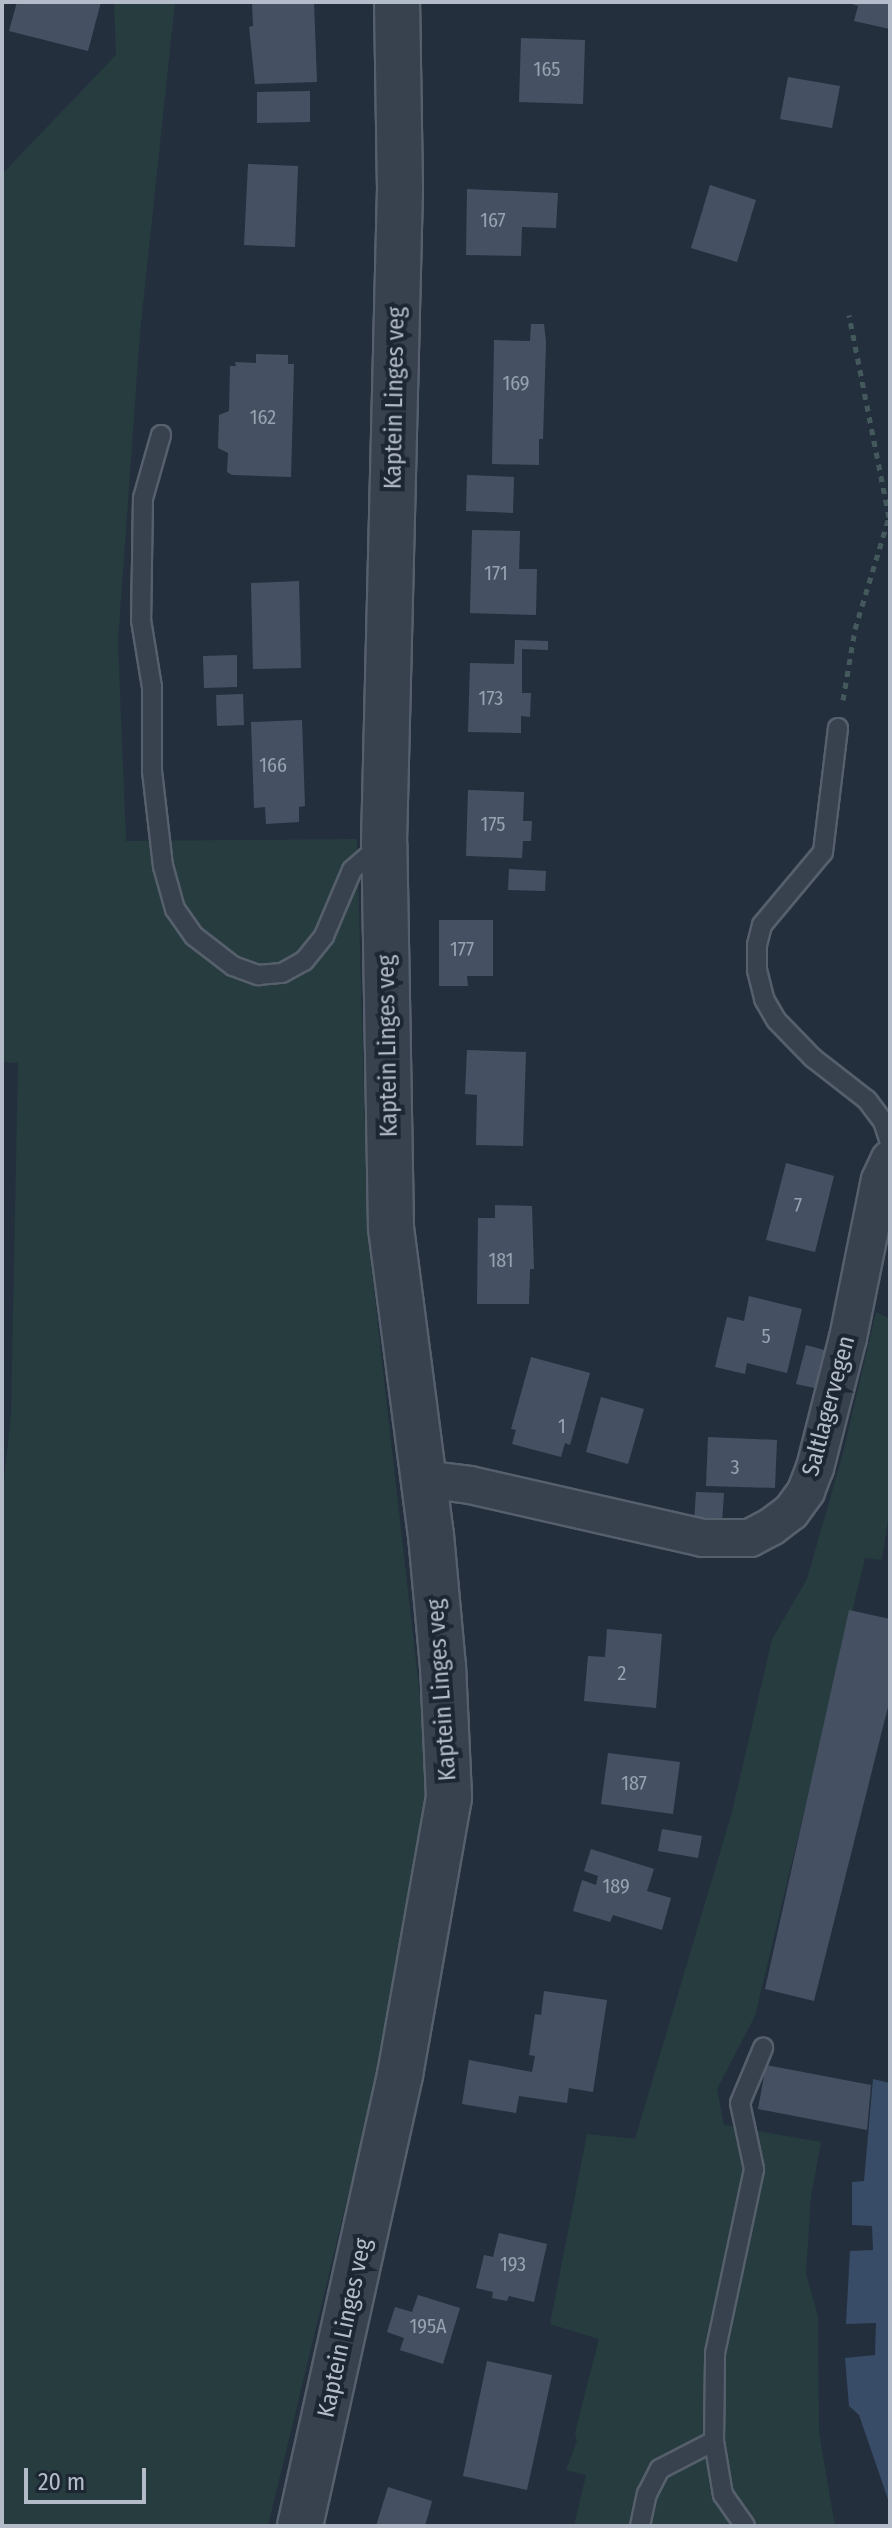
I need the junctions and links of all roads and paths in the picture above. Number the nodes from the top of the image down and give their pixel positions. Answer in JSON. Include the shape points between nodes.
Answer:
{"nodes":[{"id":1,"x":397,"y":2,"type":"edge"},
{"id":2,"x":849,"y":315,"type":"dead end"},
{"id":3,"x":161,"y":435,"type":"dead end"},
{"id":4,"x":838,"y":728,"type":"joint"},
{"id":5,"x":384,"y":843,"type":"junction"},
{"id":6,"x":890,"y":1142,"type":"edge"},
{"id":7,"x":890,"y":1159,"type":"edge"},
{"id":8,"x":423,"y":1479,"type":"junction"},
{"id":9,"x":763,"y":2048,"type":"dead end"},
{"id":10,"x":714,"y":2441,"type":"junction"},
{"id":11,"x":300,"y":2526,"type":"edge"},
{"id":12,"x":640,"y":2526,"type":"edge"},
{"id":13,"x":745,"y":2526,"type":"edge"}],
"edges":[{"from":1,"to":5,"type":"street","name":"Kaptein Linges veg","via":[[400,190]]},
{"from":2,"to":4,"type":"path","via":[[889,517],[855,629]]},
{"from":3,"to":5,"type":"lane","via":[[143,498],[141,620],[152,687],[152,771],[161,850],[175,909],[194,936],[233,966],[258,975],[282,973],[304,961],[324,936],[352,870]]},
{"from":4,"to":6,"type":"lane","via":[[823,852],[762,925],[757,970],[776,1020],[813,1058],[867,1100]]},
{"from":5,"to":8,"type":"street","name":"Kaptein Linges veg","via":[[391,1227]]},
{"from":7,"to":8,"type":"street","name":"Saltlagervegen","via":[[880,1180],[815,1468],[791,1512],[771,1527],[750,1538],[703,1538]]},
{"from":8,"to":11,"type":"street","name":"Kaptein Linges veg","via":[[443,1667],[449,1797],[400,2075]]},
{"from":9,"to":10,"type":"lane","via":[[740,2103],[754,2169],[715,2353]]},
{"from":10,"to":12,"type":"lane","via":[[660,2469]]},
{"from":10,"to":13,"type":"lane","via":[[723,2495]]}]}
